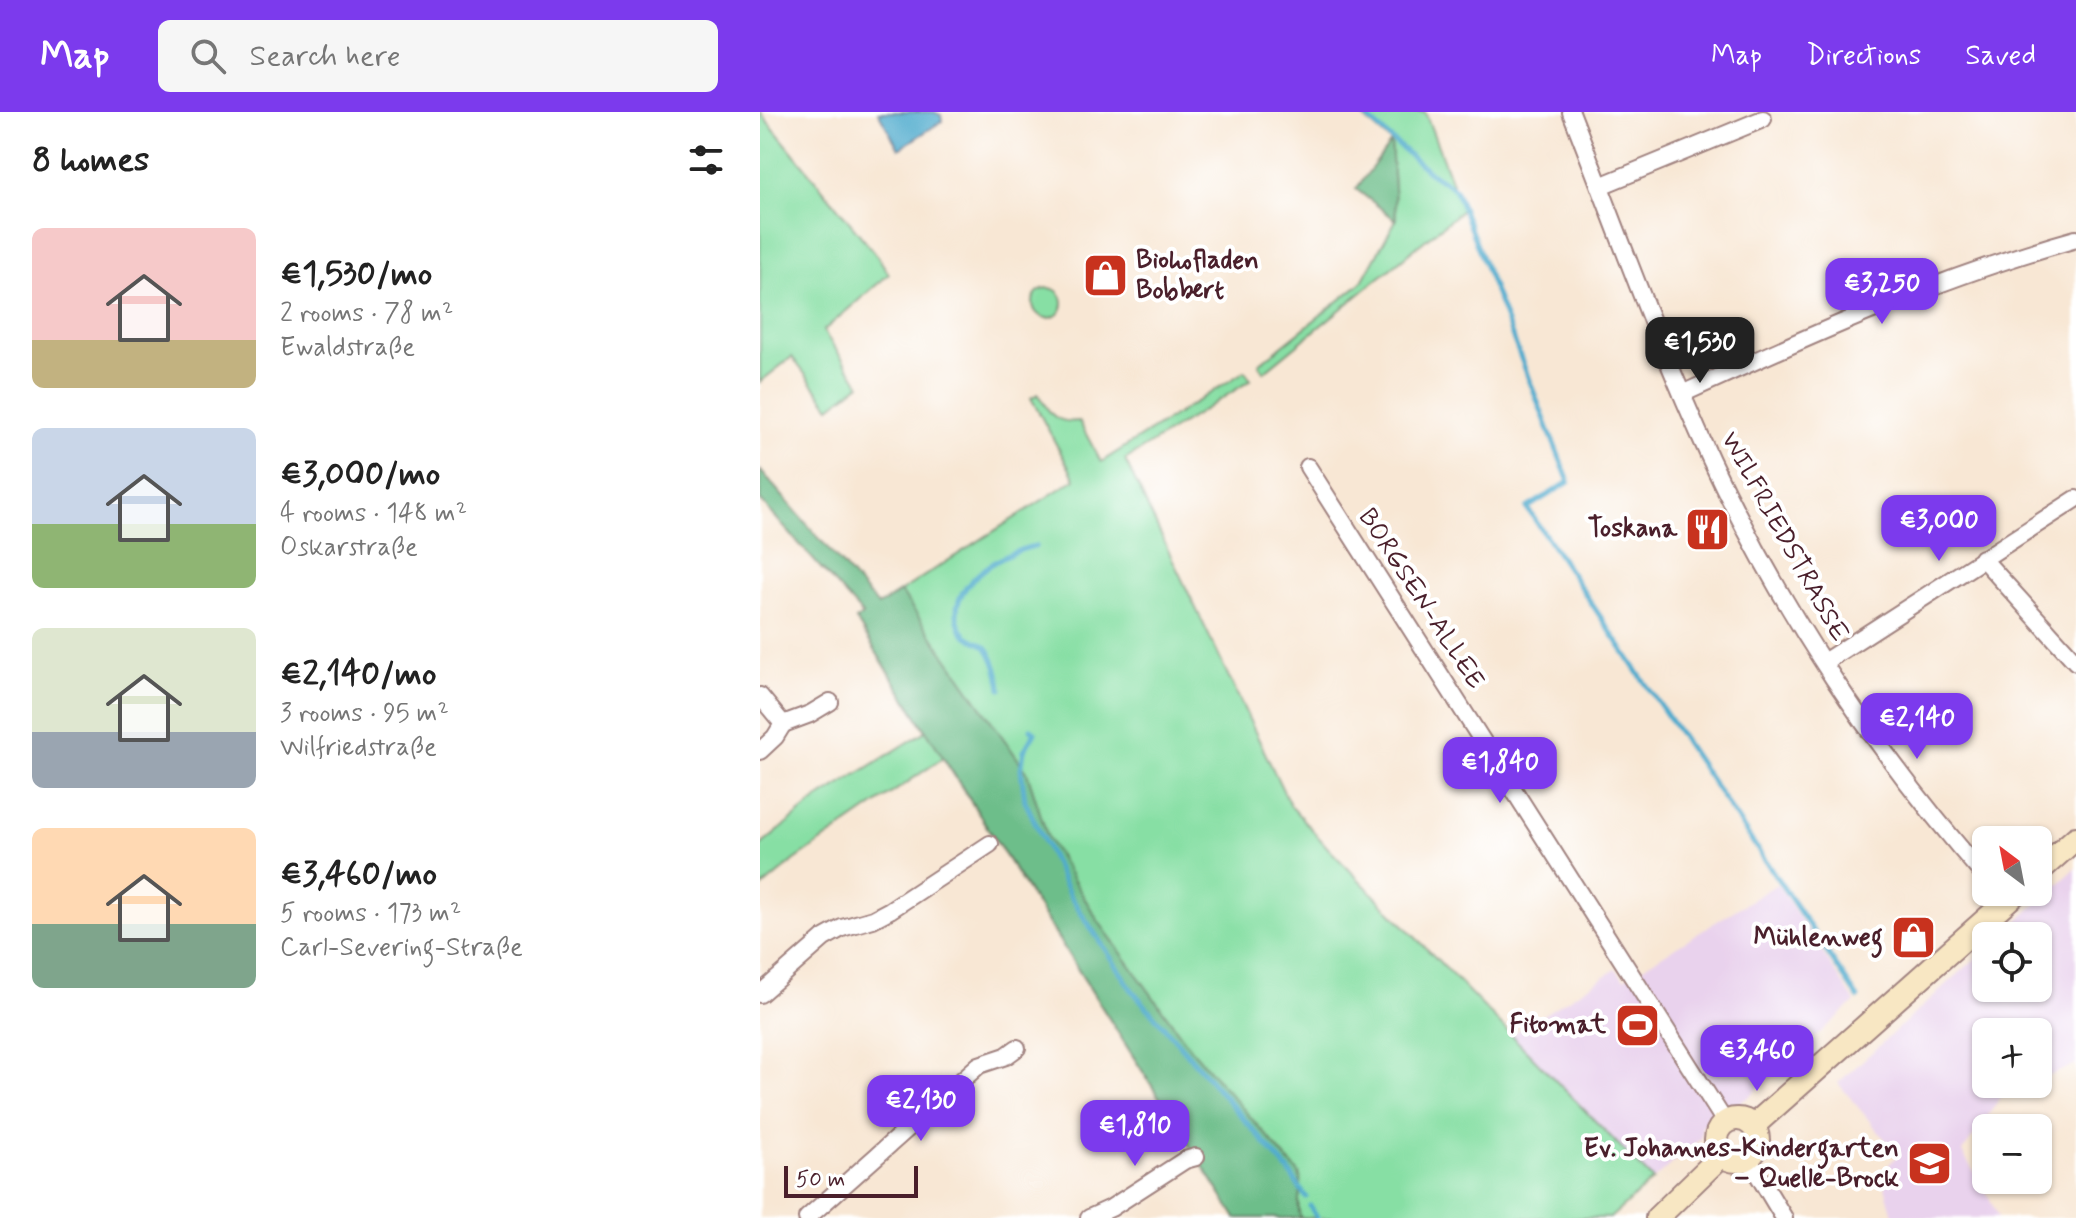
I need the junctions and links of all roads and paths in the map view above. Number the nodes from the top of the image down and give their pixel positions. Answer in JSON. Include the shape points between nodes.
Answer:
{"nodes":[{"id":1,"x":1571,"y":112,"type":"edge"},
{"id":2,"x":1763,"y":119,"type":"dead end"},
{"id":3,"x":1600,"y":186,"type":"junction"},
{"id":4,"x":2076,"y":239,"type":"edge"},
{"id":5,"x":1682,"y":394,"type":"junction"},
{"id":6,"x":1308,"y":467,"type":"dead end"},
{"id":7,"x":2076,"y":499,"type":"edge"},
{"id":8,"x":1982,"y":558,"type":"junction"},
{"id":9,"x":1824,"y":662,"type":"junction"},
{"id":10,"x":2076,"y":662,"type":"edge"},
{"id":11,"x":760,"y":696,"type":"edge"},
{"id":12,"x":830,"y":702,"type":"dead end"},
{"id":13,"x":783,"y":724,"type":"junction"},
{"id":14,"x":760,"y":751,"type":"edge"},
{"id":15,"x":2076,"y":838,"type":"edge"},
{"id":16,"x":990,"y":844,"type":"dead end"},
{"id":17,"x":2052,"y":859,"type":"edge"},
{"id":18,"x":1972,"y":861,"type":"edge"},
{"id":19,"x":1995,"y":906,"type":"edge"},
{"id":20,"x":760,"y":994,"type":"edge"},
{"id":21,"x":1017,"y":1048,"type":"dead end"},
{"id":22,"x":1725,"y":1122,"type":"junction"},
{"id":23,"x":1753,"y":1126,"type":"junction"},
{"id":24,"x":1722,"y":1155,"type":"junction"},
{"id":25,"x":1196,"y":1157,"type":"dead end"},
{"id":26,"x":1748,"y":1158,"type":"junction"},
{"id":27,"x":807,"y":1218,"type":"edge"},
{"id":28,"x":1089,"y":1218,"type":"edge"},
{"id":29,"x":1657,"y":1218,"type":"edge"},
{"id":30,"x":1784,"y":1218,"type":"edge"}],
"edges":[{"from":1,"to":3,"type":"street","name":"WILFRIEDSTRASSE"},
{"from":2,"to":3,"type":"street"},
{"from":3,"to":5,"type":"street","name":"WILFRIEDSTRASSE"},
{"from":4,"to":5,"type":"street","via":[[2005,259],[1845,319]]},
{"from":5,"to":9,"type":"street","name":"WILFRIEDSTRASSE","via":[[1758,549]]},
{"from":6,"to":22,"type":"street","name":"BORGSEN-ALLEE"},
{"from":7,"to":8,"type":"street"},
{"from":8,"to":9,"type":"street"},
{"from":8,"to":10,"type":"street"},
{"from":9,"to":18,"type":"street","name":"WILFRIEDSTRASSE","via":[[1906,780]]},
{"from":11,"to":13,"type":"street"},
{"from":12,"to":13,"type":"street"},
{"from":13,"to":14,"type":"street"},
{"from":15,"to":17,"type":"street"},
{"from":16,"to":20,"type":"street","via":[[890,910],[824,938]]},
{"from":19,"to":23,"type":"street"},
{"from":21,"to":27,"type":"street","via":[[979,1065]]},
{"from":22,"to":23,"type":"street","via":[[1743,1119]]},
{"from":22,"to":24,"type":"street","via":[[1715,1138]]},
{"from":23,"to":26,"type":"street","via":[[1757,1147]]},
{"from":24,"to":26,"type":"street","via":[[1738,1161]]},
{"from":24,"to":29,"type":"street"},
{"from":25,"to":28,"type":"street"},
{"from":26,"to":30,"type":"street"}]}
